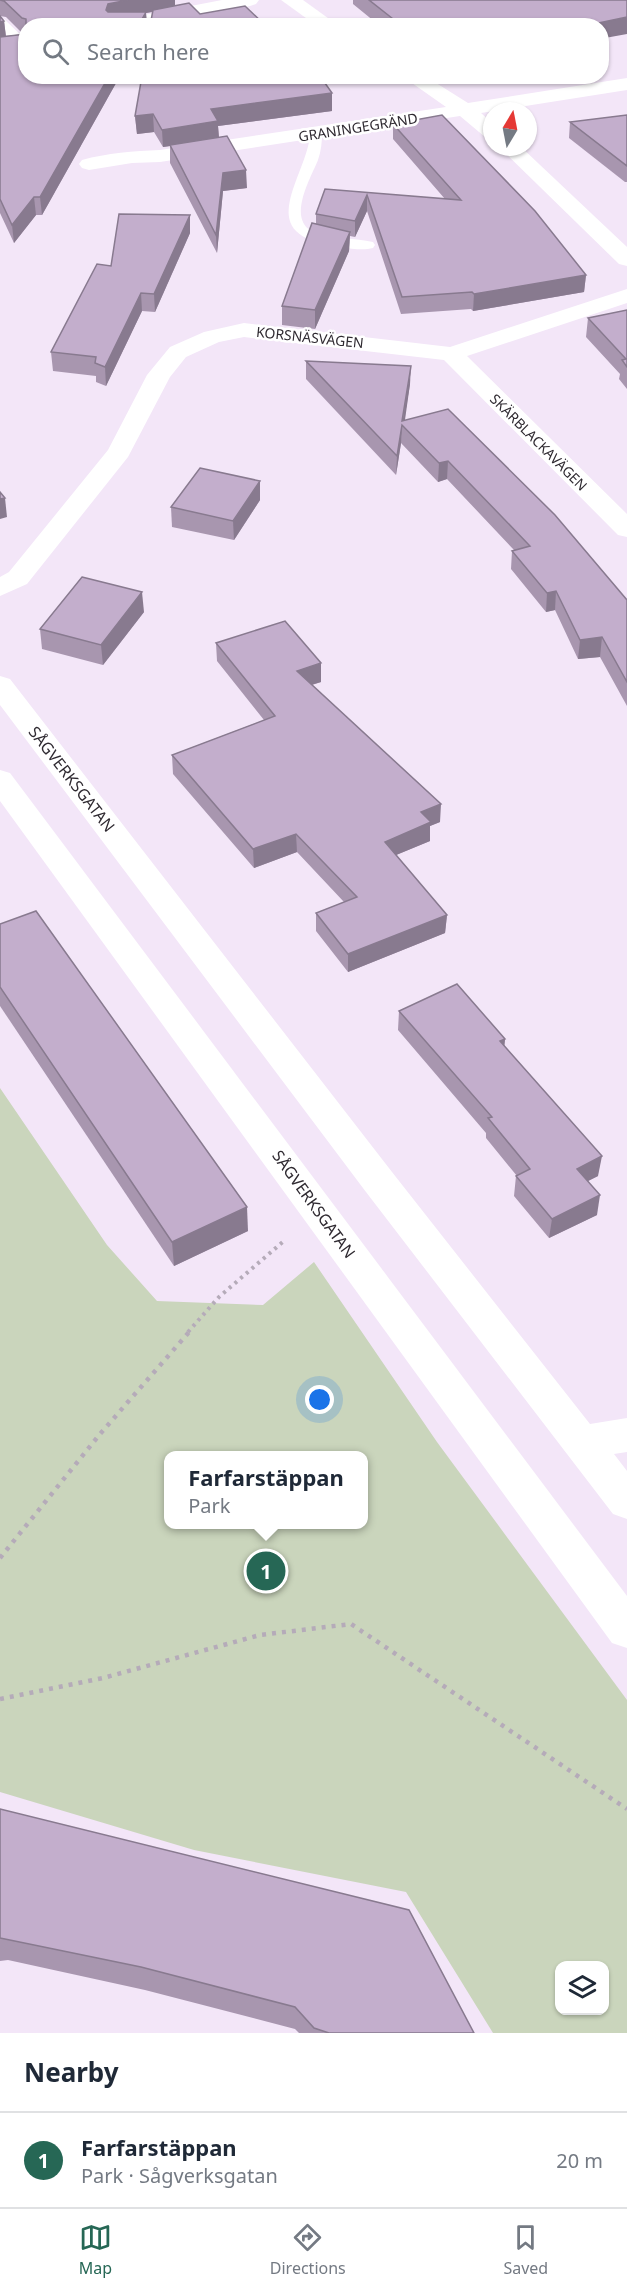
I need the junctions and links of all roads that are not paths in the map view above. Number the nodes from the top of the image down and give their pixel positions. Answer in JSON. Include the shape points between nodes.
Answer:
{"nodes":[{"id":1,"x":250,"y":0,"type":"edge"},
{"id":2,"x":290,"y":0,"type":"edge"},
{"id":3,"x":159,"y":18,"type":"edge"},
{"id":4,"x":318,"y":18,"type":"edge"},
{"id":5,"x":0,"y":22,"type":"edge"},
{"id":6,"x":18,"y":38,"type":"edge"},
{"id":7,"x":18,"y":44,"type":"edge"},
{"id":8,"x":0,"y":47,"type":"edge"},
{"id":9,"x":424,"y":84,"type":"edge"},
{"id":10,"x":627,"y":84,"type":"edge"},
{"id":11,"x":465,"y":110,"type":"junction"},
{"id":12,"x":483,"y":125,"type":"edge"},
{"id":13,"x":316,"y":133,"type":"junction"},
{"id":14,"x":520,"y":156,"type":"edge"},
{"id":15,"x":89,"y":164,"type":"dead end"},
{"id":16,"x":368,"y":245,"type":"dead end"},
{"id":17,"x":627,"y":259,"type":"edge"},
{"id":18,"x":627,"y":296,"type":"edge"},
{"id":19,"x":451,"y":354,"type":"junction"},
{"id":20,"x":627,"y":529,"type":"edge"},
{"id":21,"x":0,"y":588,"type":"edge"},
{"id":22,"x":0,"y":685,"type":"edge"},
{"id":23,"x":0,"y":780,"type":"edge"},
{"id":24,"x":627,"y":1435,"type":"edge"},
{"id":25,"x":581,"y":1442,"type":"junction"},
{"id":26,"x":627,"y":1501,"type":"edge"},
{"id":27,"x":627,"y":1629,"type":"edge"}],
"edges":[{"from":1,"to":3,"type":"street"},
{"from":2,"to":4,"type":"street"},
{"from":5,"to":6,"type":"lane"},
{"from":7,"to":8,"type":"street"},
{"from":9,"to":11,"type":"street"},
{"from":10,"to":11,"type":"street","name":"GRANINGEGRÄND"},
{"from":11,"to":12,"type":"street"},
{"from":11,"to":13,"type":"street","name":"GRANINGEGRÄND"},
{"from":13,"to":15,"type":"street","name":"GRANINGEGRÄND"},
{"from":13,"to":16,"type":"lane","via":[[318,144],[295,198],[296,223],[310,236]]},
{"from":14,"to":17,"type":"street"},
{"from":18,"to":19,"type":"street","name":"KORSNÄSVÄGEN"},
{"from":19,"to":20,"type":"street","name":"SKÄRBLACKAVÄGEN"},
{"from":19,"to":21,"type":"street","name":"KORSNÄSVÄGEN","via":[[244,330],[212,337],[178,352],[159,375],[119,452],[18,578]]},
{"from":22,"to":25,"type":"street","name":"SÅGVERKSGATAN"},
{"from":23,"to":27,"type":"street","name":"SÅGVERKSGATAN"},
{"from":24,"to":25,"type":"street"},
{"from":25,"to":26,"type":"street","name":"SÅGVERKSGATAN"}]}
